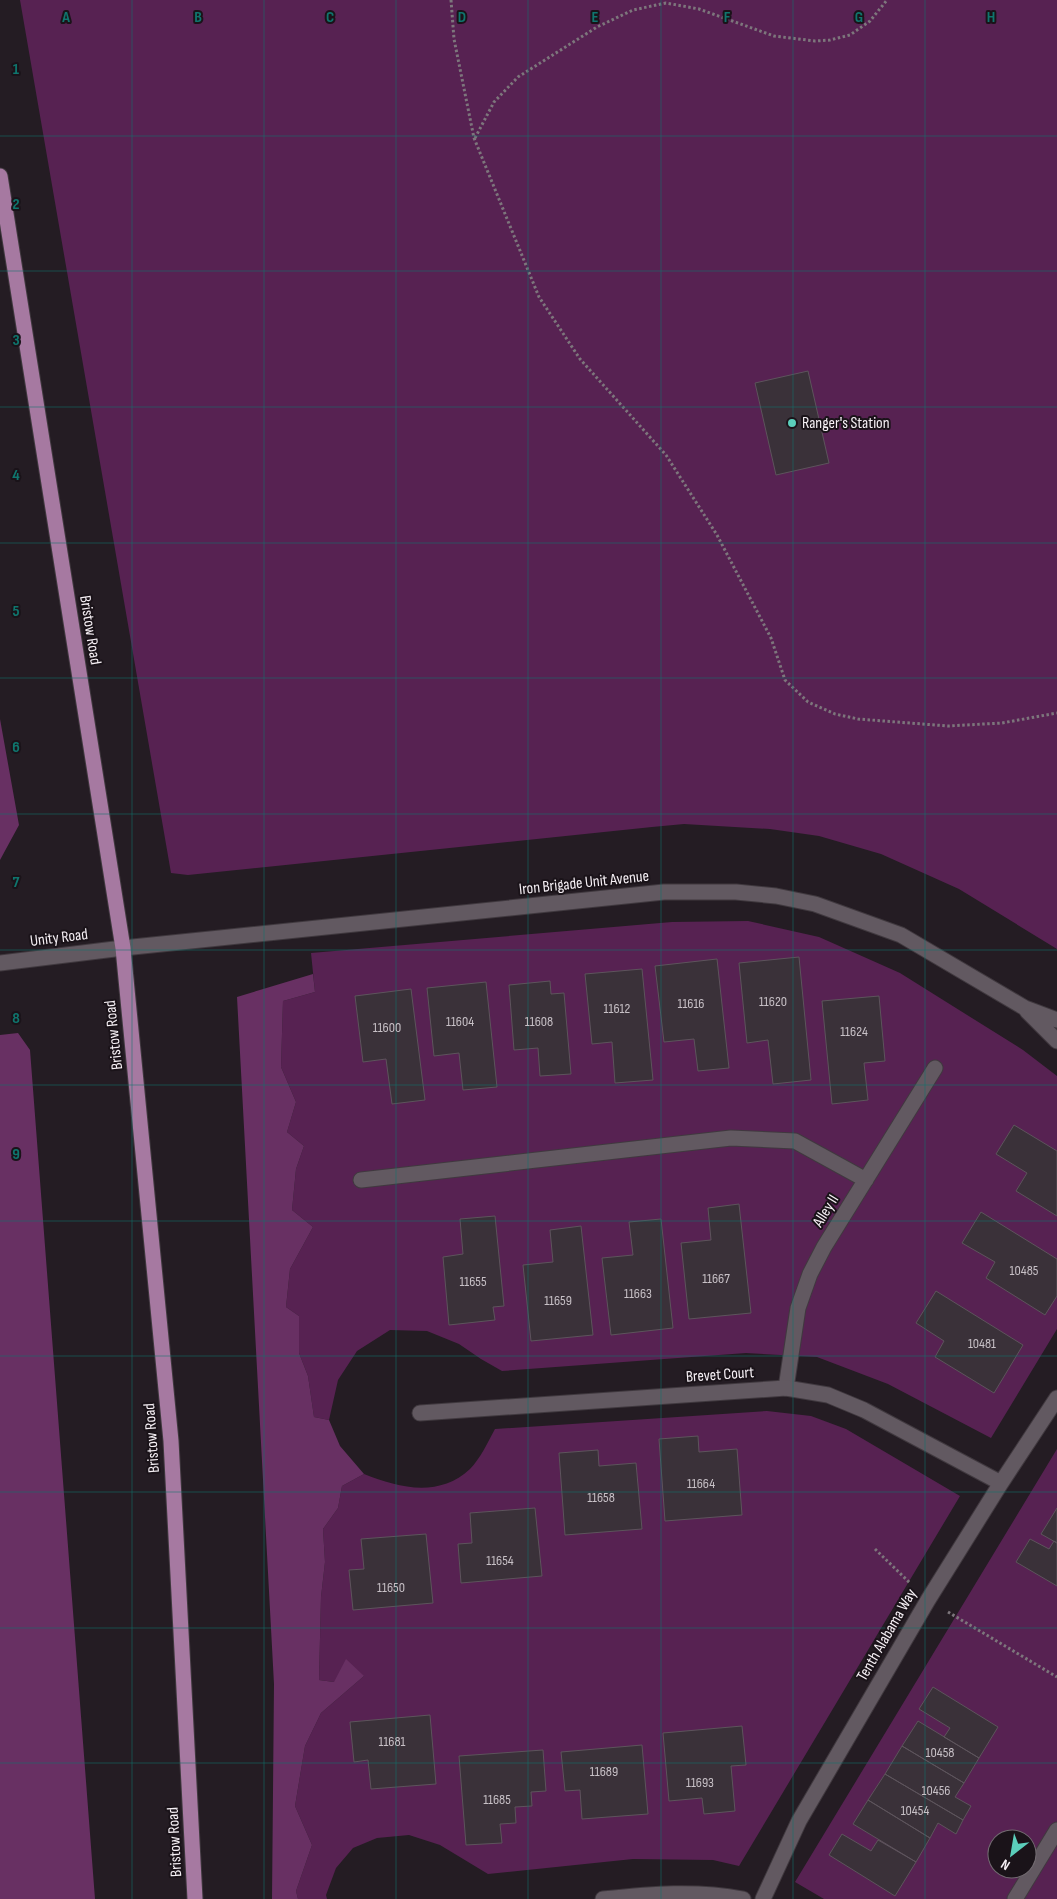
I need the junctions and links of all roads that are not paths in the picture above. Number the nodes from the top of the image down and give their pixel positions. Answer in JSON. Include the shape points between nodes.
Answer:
{"nodes":[{"id":1,"x":0,"y":176,"type":"edge"},
{"id":2,"x":123,"y":948,"type":"junction"},
{"id":3,"x":0,"y":963,"type":"edge"},
{"id":4,"x":1025,"y":1008,"type":"junction"},
{"id":5,"x":1057,"y":1020,"type":"edge"},
{"id":6,"x":1057,"y":1041,"type":"edge"},
{"id":7,"x":935,"y":1068,"type":"dead end"},
{"id":8,"x":361,"y":1180,"type":"dead end"},
{"id":9,"x":866,"y":1180,"type":"junction"},
{"id":10,"x":786,"y":1388,"type":"junction"},
{"id":11,"x":1057,"y":1398,"type":"edge"},
{"id":12,"x":420,"y":1413,"type":"dead end"},
{"id":13,"x":1000,"y":1483,"type":"junction"},
{"id":14,"x":1057,"y":1830,"type":"edge"},
{"id":15,"x":195,"y":1899,"type":"edge"},
{"id":16,"x":603,"y":1899,"type":"edge"},
{"id":17,"x":743,"y":1899,"type":"edge"},
{"id":18,"x":763,"y":1899,"type":"edge"},
{"id":19,"x":1015,"y":1899,"type":"edge"}],
"edges":[{"from":1,"to":2,"type":"main road","name":"Bristow Road"},
{"from":2,"to":3,"type":"street","name":"Unity Road"},
{"from":2,"to":4,"type":"street","name":"Iron Brigade Unit Avenue","via":[[664,892],[736,892],[815,904],[901,936]]},
{"from":2,"to":15,"type":"main road","name":"Bristow Road","via":[[171,1441]]},
{"from":4,"to":5,"type":"street","name":"Iron Brigade Unit Avenue"},
{"from":4,"to":6,"type":"street","name":"Iron Brigade Unit Avenue"},
{"from":7,"to":9,"type":"street","name":"Alley II"},
{"from":8,"to":9,"type":"street","via":[[731,1138],[795,1141]]},
{"from":9,"to":10,"type":"street","name":"Alley II","via":[[810,1274],[798,1308]]},
{"from":10,"to":12,"type":"street","name":"Brevet Court"},
{"from":10,"to":13,"type":"street","name":"Brevet Court","via":[[828,1395],[864,1410]]},
{"from":11,"to":13,"type":"street","name":"Tenth Alabama Way"},
{"from":13,"to":18,"type":"street","name":"Tenth Alabama Way","via":[[799,1821]]},
{"from":14,"to":19,"type":"street"},
{"from":16,"to":17,"type":"street","via":[[662,1893],[716,1894]]}]}
